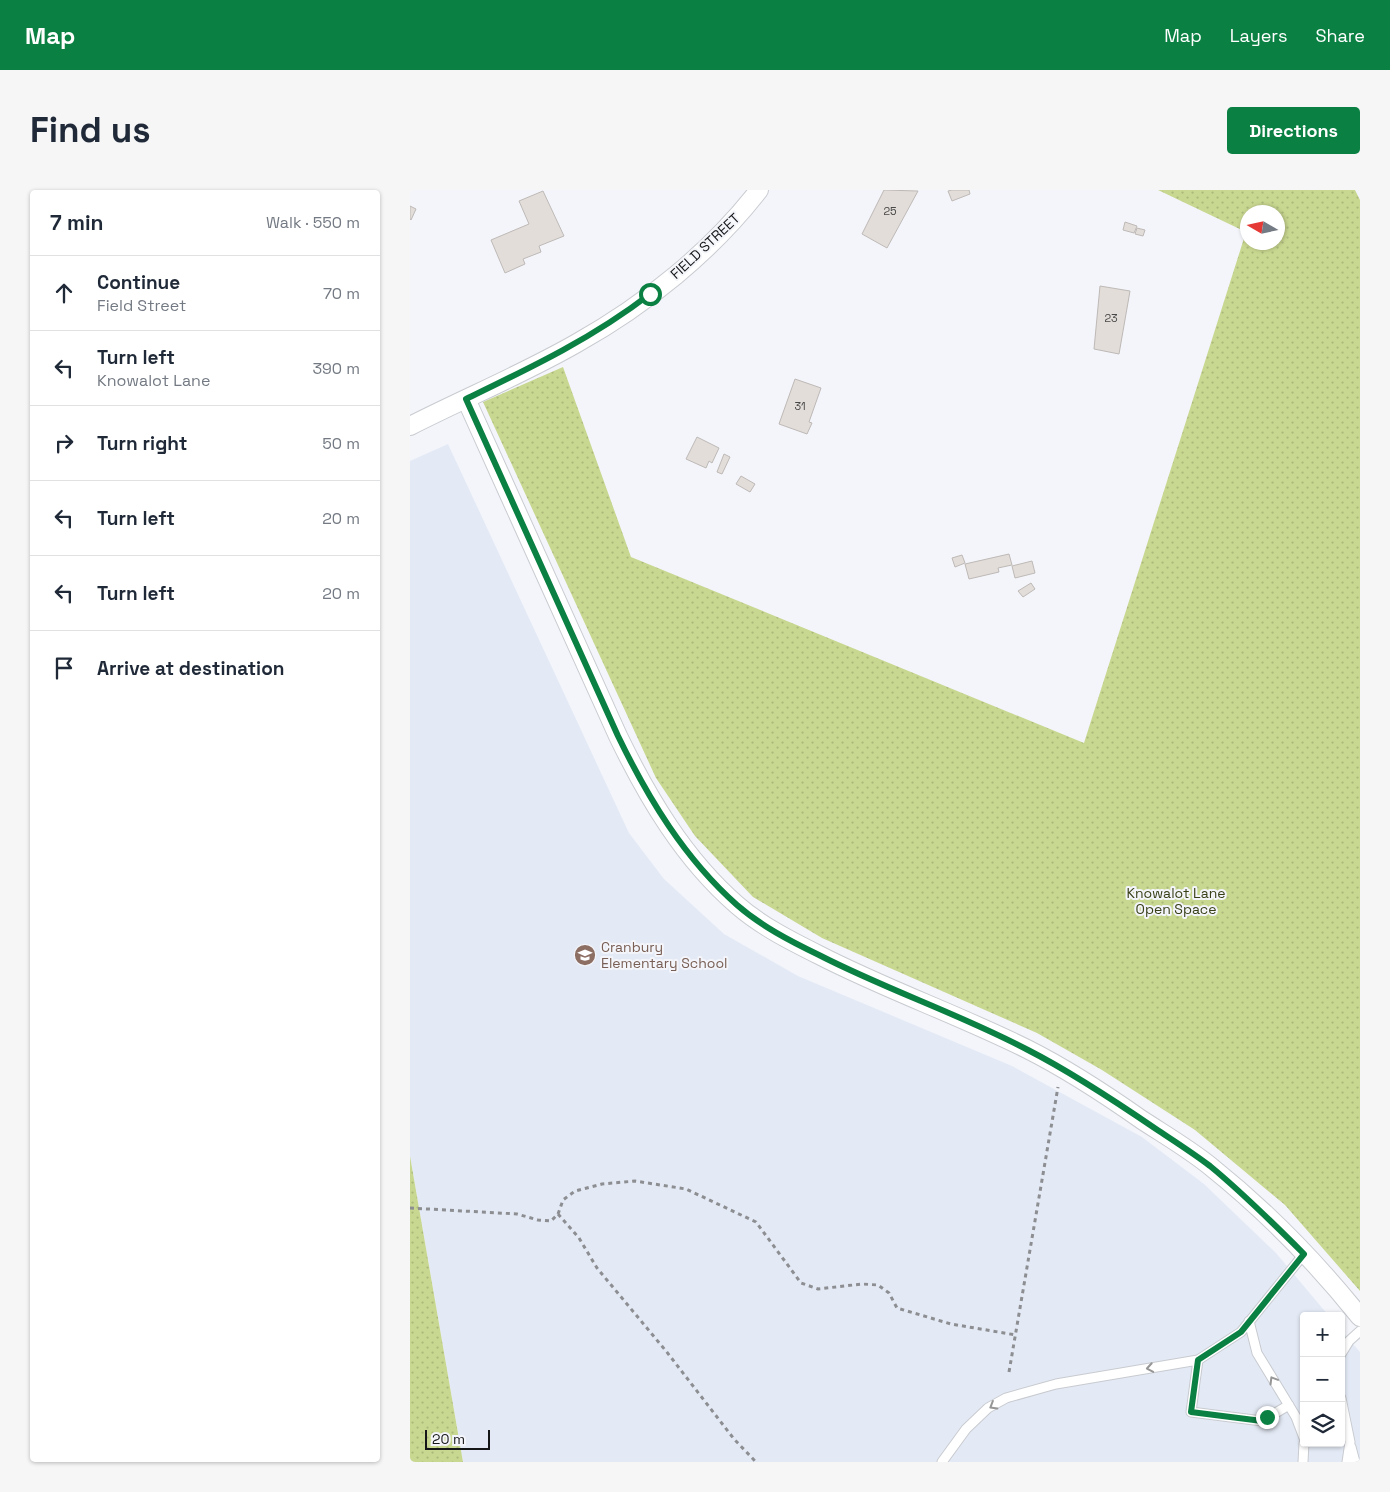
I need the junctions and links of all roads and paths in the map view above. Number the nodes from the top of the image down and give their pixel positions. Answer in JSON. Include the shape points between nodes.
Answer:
{"nodes":[{"id":1,"x":759,"y":190,"type":"edge"},
{"id":2,"x":466,"y":399,"type":"junction"},
{"id":3,"x":410,"y":426,"type":"edge"},
{"id":4,"x":1061,"y":1069,"type":"junction"},
{"id":5,"x":410,"y":1208,"type":"edge"},
{"id":6,"x":558,"y":1214,"type":"junction"},
{"id":7,"x":1304,"y":1254,"type":"junction"},
{"id":8,"x":1360,"y":1317,"type":"edge"},
{"id":9,"x":1249,"y":1321,"type":"junction"},
{"id":10,"x":1360,"y":1331,"type":"edge"},
{"id":11,"x":1016,"y":1335,"type":"junction"},
{"id":12,"x":1345,"y":1348,"type":"edge"},
{"id":13,"x":1198,"y":1360,"type":"junction"},
{"id":14,"x":1009,"y":1372,"type":"dead end"},
{"id":15,"x":1342,"y":1402,"type":"edge"},
{"id":16,"x":1289,"y":1406,"type":"junction"},
{"id":17,"x":1300,"y":1428,"type":"edge"},
{"id":18,"x":1350,"y":1442,"type":"junction"},
{"id":19,"x":1304,"y":1447,"type":"edge"},
{"id":20,"x":756,"y":1462,"type":"edge"},
{"id":21,"x":942,"y":1462,"type":"edge"},
{"id":22,"x":1303,"y":1462,"type":"edge"},
{"id":23,"x":1347,"y":1462,"type":"edge"},
{"id":24,"x":1355,"y":1462,"type":"edge"}],
"edges":[{"from":1,"to":2,"type":"street","name":"FIELD STREET","via":[[708,246],[622,315],[549,359]]},
{"from":2,"to":3,"type":"street","name":"FIELD STREET"},
{"from":2,"to":4,"type":"street","via":[[642,786],[698,866],[737,905],[787,939],[847,970],[1028,1049]]},
{"from":4,"to":7,"type":"street","via":[[1108,1096],[1210,1166]]},
{"from":4,"to":11,"type":"path"},
{"from":5,"to":6,"type":"path","via":[[517,1214],[551,1222]]},
{"from":6,"to":11,"type":"path","via":[[563,1200],[575,1190],[602,1184],[635,1181],[686,1189],[756,1222],[801,1283],[818,1289],[878,1285],[889,1293],[897,1308],[951,1324]]},
{"from":6,"to":20,"type":"path","via":[[579,1238],[597,1268]]},
{"from":7,"to":8,"type":"street"},
{"from":7,"to":9,"type":"lane"},
{"from":9,"to":13,"type":"lane","via":[[1241,1332]]},
{"from":16,"to":9,"type":"lane","one_way":true,"via":[[1257,1353]]},
{"from":10,"to":12,"type":"lane"},
{"from":11,"to":14,"type":"path"},
{"from":13,"to":16,"type":"lane","via":[[1191,1412],[1262,1421]]},
{"from":13,"to":21,"type":"lane","one_way":true,"via":[[1056,1384],[1006,1398],[988,1408],[966,1429]]},
{"from":15,"to":18,"type":"lane"},
{"from":16,"to":17,"type":"lane"},
{"from":18,"to":23,"type":"lane"},
{"from":18,"to":24,"type":"lane"},
{"from":19,"to":22,"type":"lane"}]}
